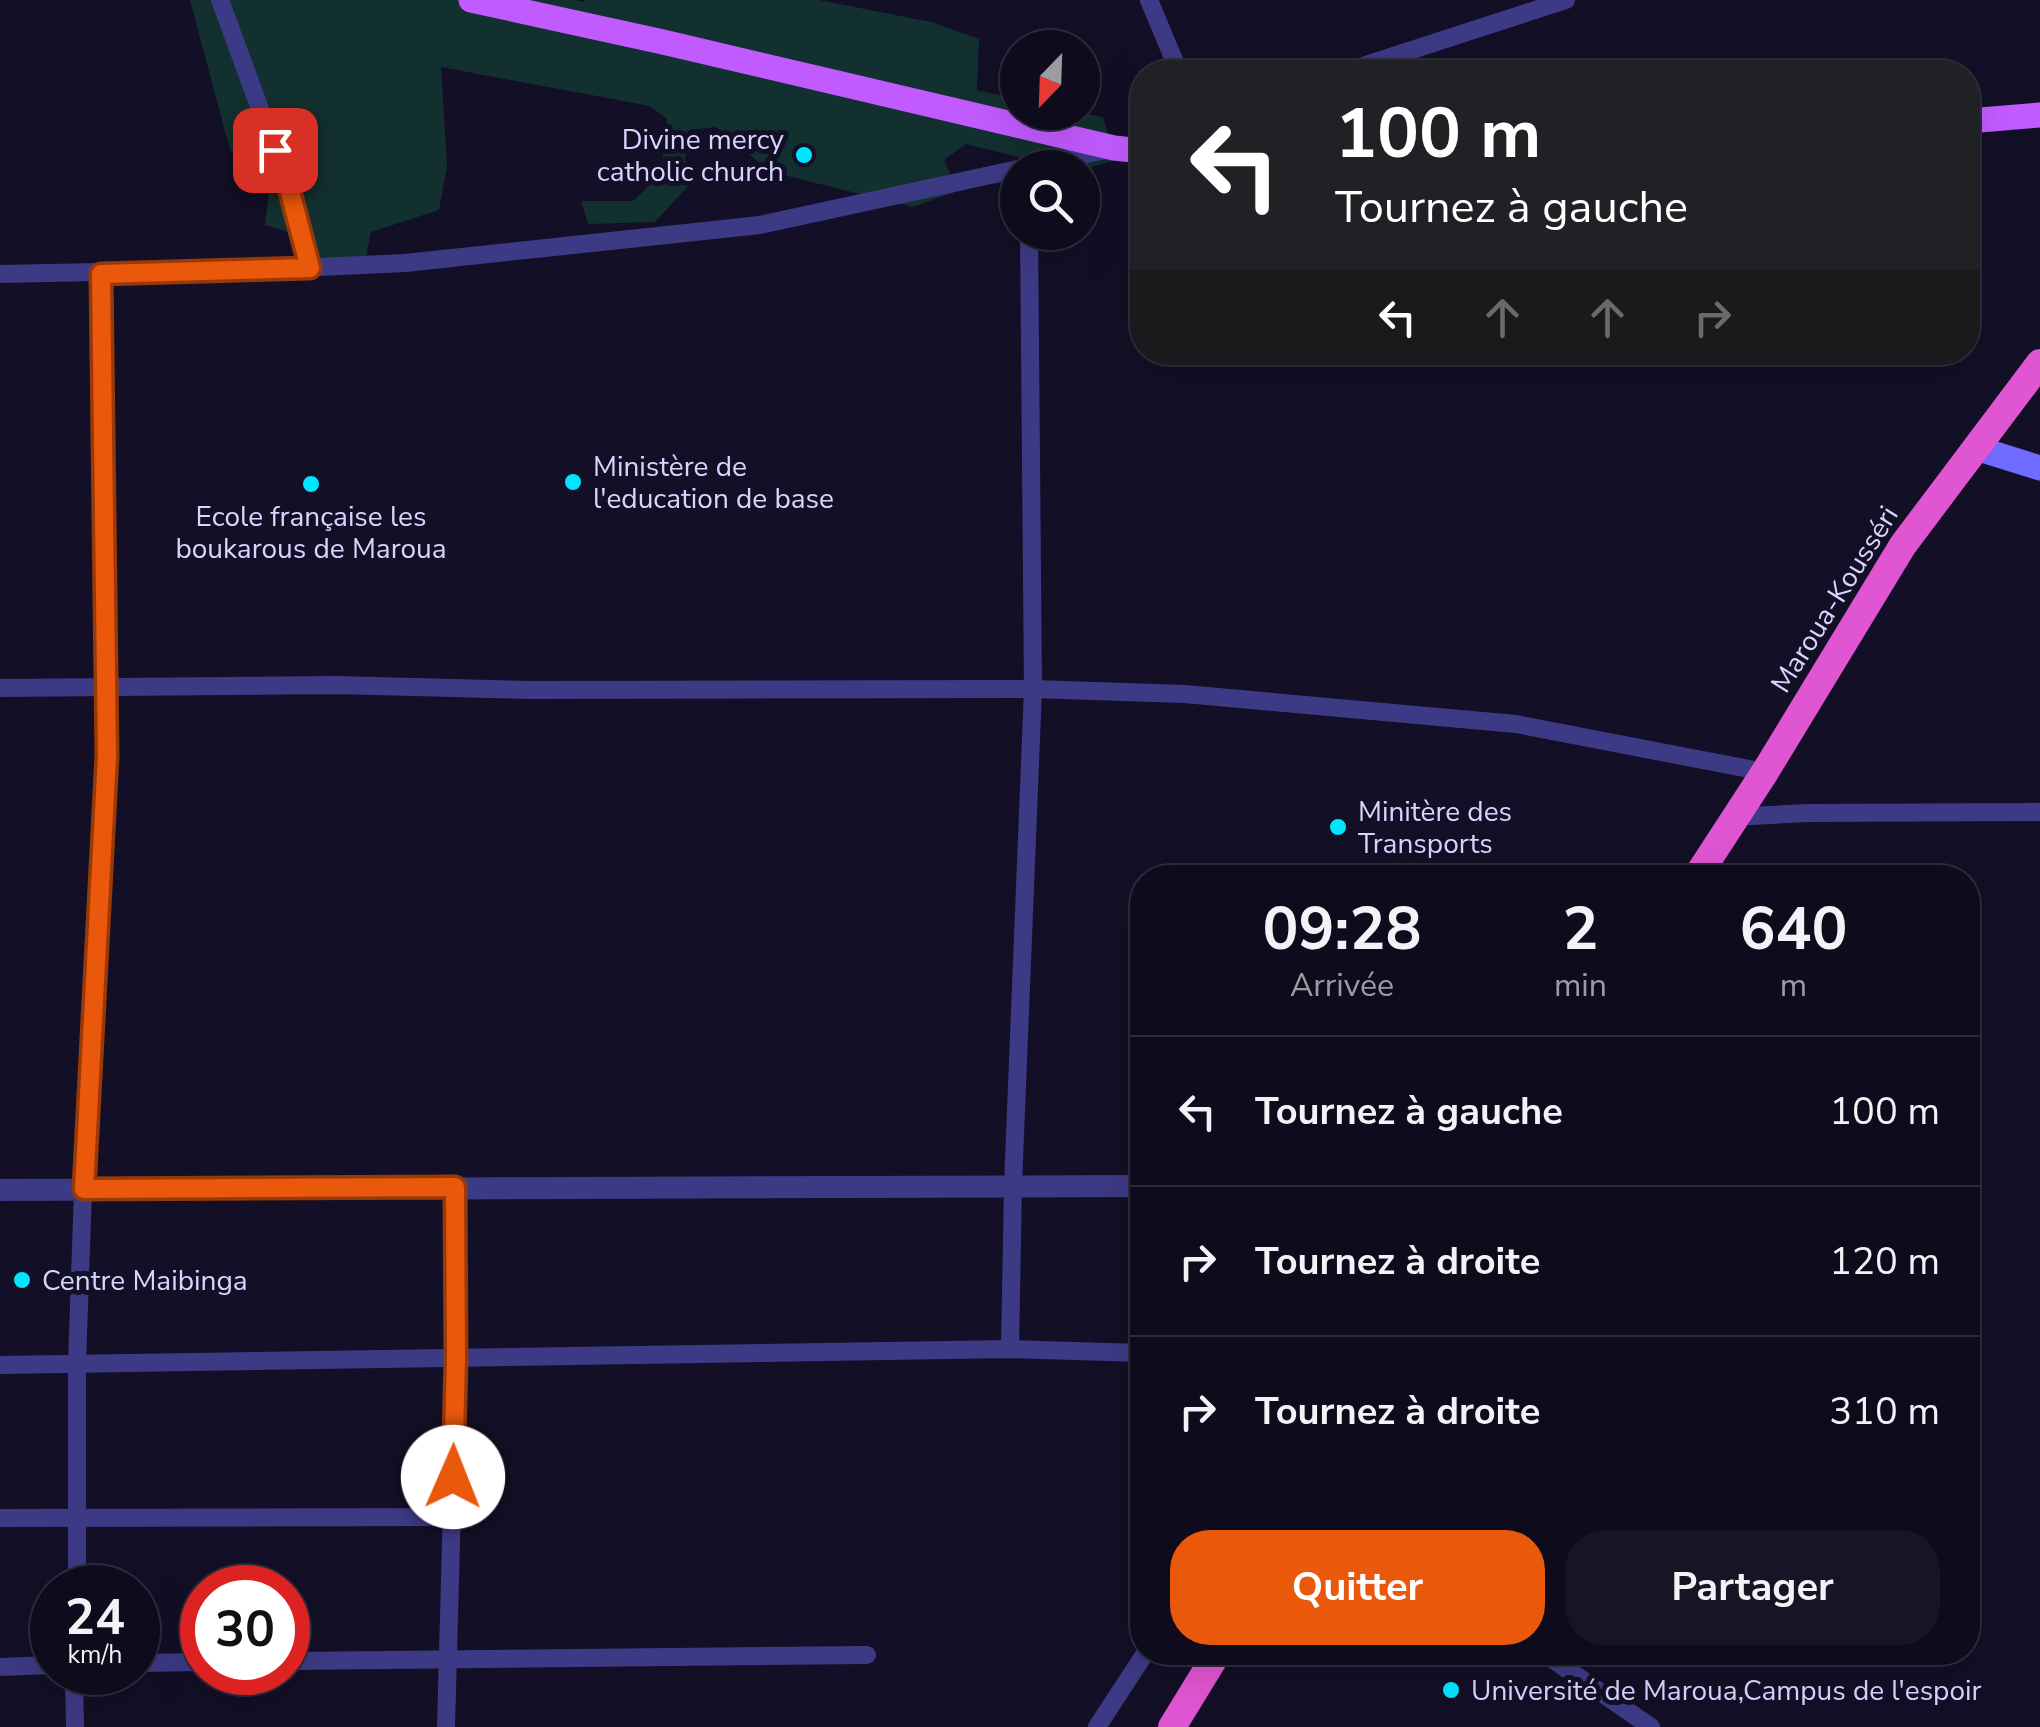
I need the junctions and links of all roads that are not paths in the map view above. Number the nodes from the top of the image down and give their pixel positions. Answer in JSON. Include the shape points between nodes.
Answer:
{"nodes":[{"id":1,"x":220,"y":0,"type":"edge"},
{"id":2,"x":471,"y":0,"type":"edge"},
{"id":3,"x":1150,"y":0,"type":"edge"},
{"id":4,"x":1566,"y":0,"type":"edge"},
{"id":5,"x":1174,"y":60,"type":"edge"},
{"id":6,"x":1381,"y":60,"type":"edge"},
{"id":7,"x":2040,"y":115,"type":"edge"},
{"id":8,"x":1980,"y":120,"type":"edge"},
{"id":9,"x":1130,"y":142,"type":"edge"},
{"id":10,"x":1114,"y":148,"type":"junction"},
{"id":11,"x":1130,"y":150,"type":"edge"},
{"id":12,"x":1100,"y":151,"type":"edge"},
{"id":13,"x":1000,"y":173,"type":"edge"},
{"id":14,"x":1029,"y":250,"type":"edge"},
{"id":15,"x":310,"y":268,"type":"junction"},
{"id":16,"x":0,"y":274,"type":"edge"},
{"id":17,"x":101,"y":274,"type":"junction"},
{"id":18,"x":2040,"y":363,"type":"edge"},
{"id":19,"x":1976,"y":448,"type":"junction"},
{"id":20,"x":2040,"y":468,"type":"edge"},
{"id":21,"x":107,"y":686,"type":"junction"},
{"id":22,"x":0,"y":688,"type":"edge"},
{"id":23,"x":1034,"y":689,"type":"junction"},
{"id":24,"x":1765,"y":772,"type":"junction"},
{"id":25,"x":2040,"y":812,"type":"edge"},
{"id":26,"x":1733,"y":817,"type":"junction"},
{"id":27,"x":1704,"y":865,"type":"edge"},
{"id":28,"x":1013,"y":1185,"type":"junction"},
{"id":29,"x":1130,"y":1186,"type":"edge"},
{"id":30,"x":455,"y":1187,"type":"junction"},
{"id":31,"x":84,"y":1189,"type":"junction"},
{"id":32,"x":0,"y":1190,"type":"edge"},
{"id":33,"x":1010,"y":1350,"type":"junction"},
{"id":34,"x":1130,"y":1353,"type":"edge"},
{"id":35,"x":456,"y":1359,"type":"junction"},
{"id":36,"x":77,"y":1364,"type":"junction"},
{"id":37,"x":0,"y":1365,"type":"edge"},
{"id":38,"x":76,"y":1516,"type":"junction"},
{"id":39,"x":452,"y":1517,"type":"junction"},
{"id":40,"x":0,"y":1518,"type":"edge"},
{"id":41,"x":77,"y":1565,"type":"edge"},
{"id":42,"x":867,"y":1656,"type":"dead end"},
{"id":43,"x":448,"y":1659,"type":"junction"},
{"id":44,"x":310,"y":1661,"type":"edge"},
{"id":45,"x":1138,"y":1665,"type":"edge"},
{"id":46,"x":1210,"y":1665,"type":"edge"},
{"id":47,"x":1561,"y":1665,"type":"edge"},
{"id":48,"x":30,"y":1666,"type":"edge"},
{"id":49,"x":0,"y":1667,"type":"edge"},
{"id":50,"x":74,"y":1695,"type":"edge"},
{"id":51,"x":75,"y":1727,"type":"edge"},
{"id":52,"x":446,"y":1727,"type":"edge"},
{"id":53,"x":1097,"y":1727,"type":"edge"},
{"id":54,"x":1172,"y":1727,"type":"edge"},
{"id":55,"x":1652,"y":1727,"type":"edge"}],
"edges":[{"from":1,"to":15,"type":"street","via":[[289,188]]},
{"from":2,"to":10,"type":"main road"},
{"from":3,"to":5,"type":"street"},
{"from":4,"to":6,"type":"street"},
{"from":7,"to":8,"type":"main road"},
{"from":9,"to":10,"type":"street"},
{"from":10,"to":11,"type":"main road"},
{"from":10,"to":12,"type":"street"},
{"from":13,"to":15,"type":"street","via":[[760,225]]},
{"from":14,"to":23,"type":"street"},
{"from":15,"to":17,"type":"street"},
{"from":16,"to":17,"type":"street"},
{"from":17,"to":21,"type":"street"},
{"from":18,"to":19,"type":"highway","name":"Maroua-Kousséri"},
{"from":19,"to":20,"type":"main road"},
{"from":19,"to":24,"type":"highway","name":"Maroua-Kousséri","via":[[1903,545]]},
{"from":21,"to":22,"type":"street"},
{"from":21,"to":23,"type":"street"},
{"from":21,"to":31,"type":"street"},
{"from":23,"to":24,"type":"street","via":[[1185,694],[1516,724]]},
{"from":23,"to":28,"type":"street"},
{"from":24,"to":26,"type":"highway","name":"Maroua-Kousséri"},
{"from":25,"to":26,"type":"street"},
{"from":26,"to":27,"type":"highway","name":"Maroua-Kousséri"},
{"from":28,"to":29,"type":"street"},
{"from":28,"to":30,"type":"street"},
{"from":28,"to":33,"type":"street"},
{"from":30,"to":31,"type":"street"},
{"from":30,"to":35,"type":"street"},
{"from":31,"to":32,"type":"street"},
{"from":31,"to":36,"type":"street"},
{"from":33,"to":34,"type":"street"},
{"from":33,"to":35,"type":"street"},
{"from":35,"to":36,"type":"street"},
{"from":35,"to":39,"type":"street"},
{"from":36,"to":37,"type":"street"},
{"from":36,"to":38,"type":"street"},
{"from":38,"to":39,"type":"street"},
{"from":38,"to":40,"type":"street"},
{"from":38,"to":41,"type":"street"},
{"from":39,"to":43,"type":"street"},
{"from":42,"to":43,"type":"street"},
{"from":43,"to":44,"type":"street"},
{"from":43,"to":52,"type":"street"},
{"from":45,"to":53,"type":"street"},
{"from":46,"to":54,"type":"highway"},
{"from":47,"to":55,"type":"street"},
{"from":48,"to":49,"type":"street"},
{"from":50,"to":51,"type":"street"}]}
